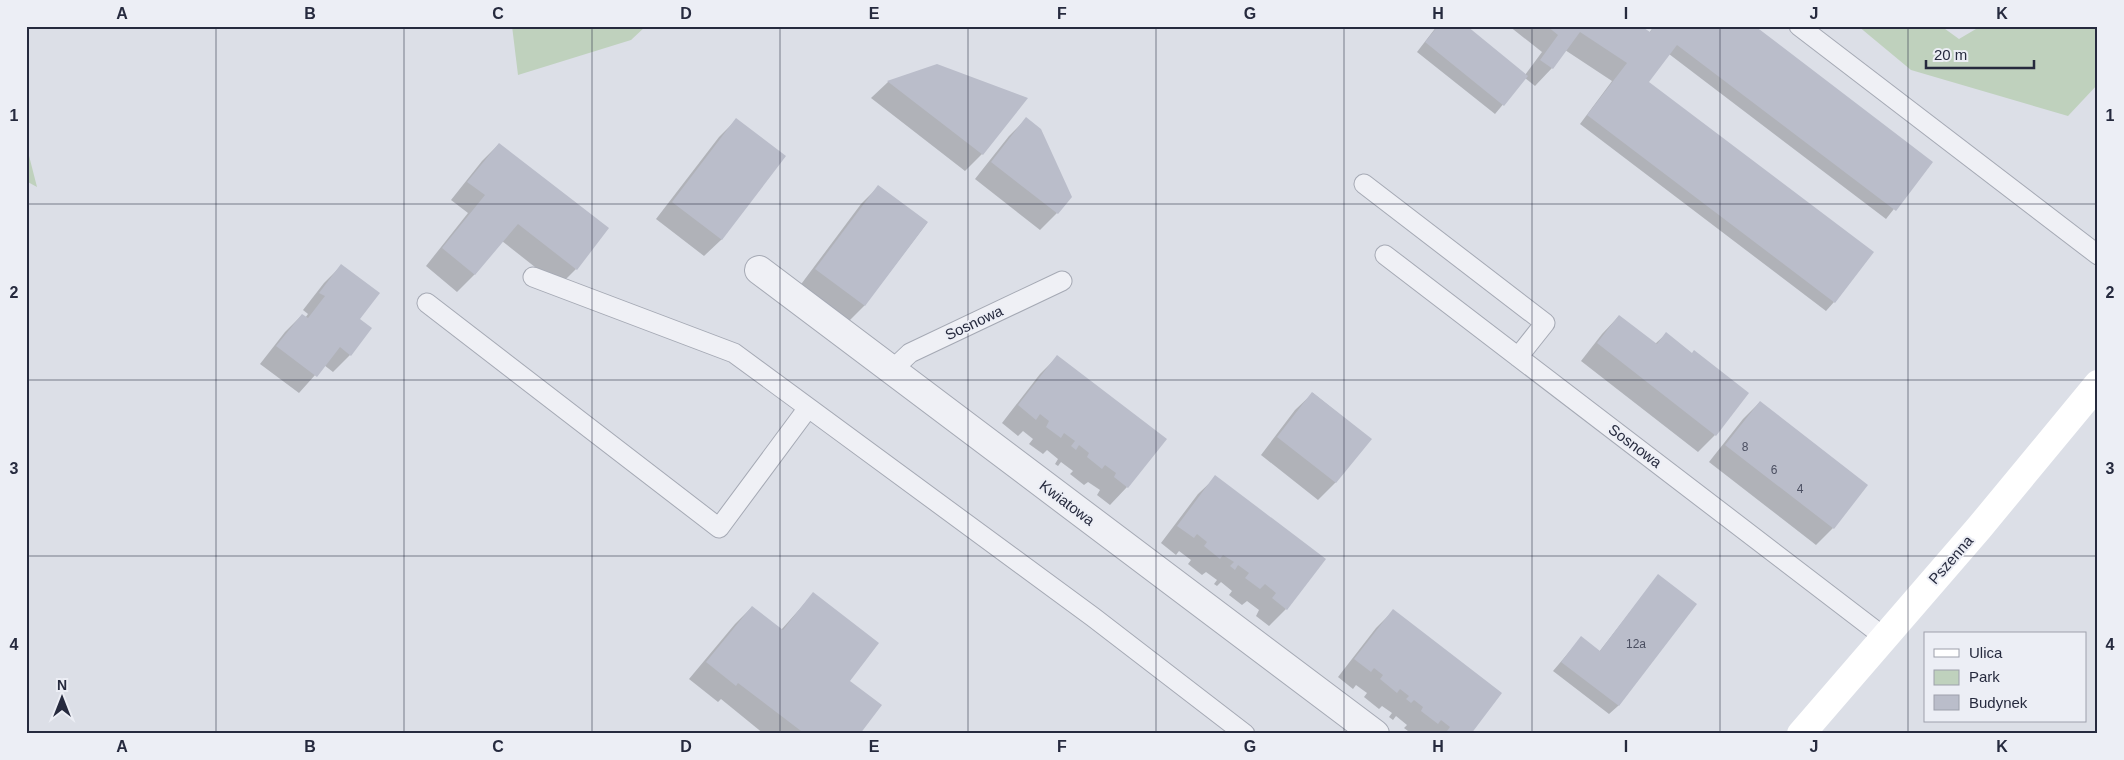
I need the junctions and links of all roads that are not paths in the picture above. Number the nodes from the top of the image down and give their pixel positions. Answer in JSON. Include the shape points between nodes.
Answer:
{"nodes":[{"id":1,"x":1799,"y":26,"type":"edge"},
{"id":2,"x":1364,"y":184,"type":"dead end"},
{"id":3,"x":1385,"y":255,"type":"dead end"},
{"id":4,"x":2098,"y":255,"type":"edge"},
{"id":5,"x":759,"y":270,"type":"dead end"},
{"id":6,"x":533,"y":277,"type":"dead end"},
{"id":7,"x":1062,"y":281,"type":"dead end"},
{"id":8,"x":427,"y":303,"type":"dead end"},
{"id":9,"x":1518,"y":357,"type":"junction"},
{"id":10,"x":891,"y":371,"type":"junction"},
{"id":11,"x":2098,"y":384,"type":"edge"},
{"id":12,"x":808,"y":408,"type":"junction"},
{"id":13,"x":1884,"y":637,"type":"junction"},
{"id":14,"x":1245,"y":734,"type":"edge"},
{"id":15,"x":1376,"y":734,"type":"edge"},
{"id":16,"x":1801,"y":734,"type":"edge"}],
"edges":[{"from":1,"to":4,"type":"lane"},
{"from":2,"to":9,"type":"lane","via":[[1545,322]]},
{"from":3,"to":9,"type":"lane","name":"Sosnowa"},
{"from":5,"to":10,"type":"street","name":"Kwiatowa"},
{"from":6,"to":12,"type":"lane","via":[[734,353]]},
{"from":7,"to":10,"type":"lane","name":"Sosnowa","via":[[910,353]]},
{"from":8,"to":12,"type":"lane","via":[[719,528]]},
{"from":9,"to":13,"type":"lane","name":"Sosnowa"},
{"from":10,"to":15,"type":"street","name":"Kwiatowa"},
{"from":11,"to":13,"type":"street","name":"Pszenna"},
{"from":12,"to":14,"type":"lane","via":[[1093,617]]},
{"from":13,"to":16,"type":"street","name":"Pszenna"}]}
